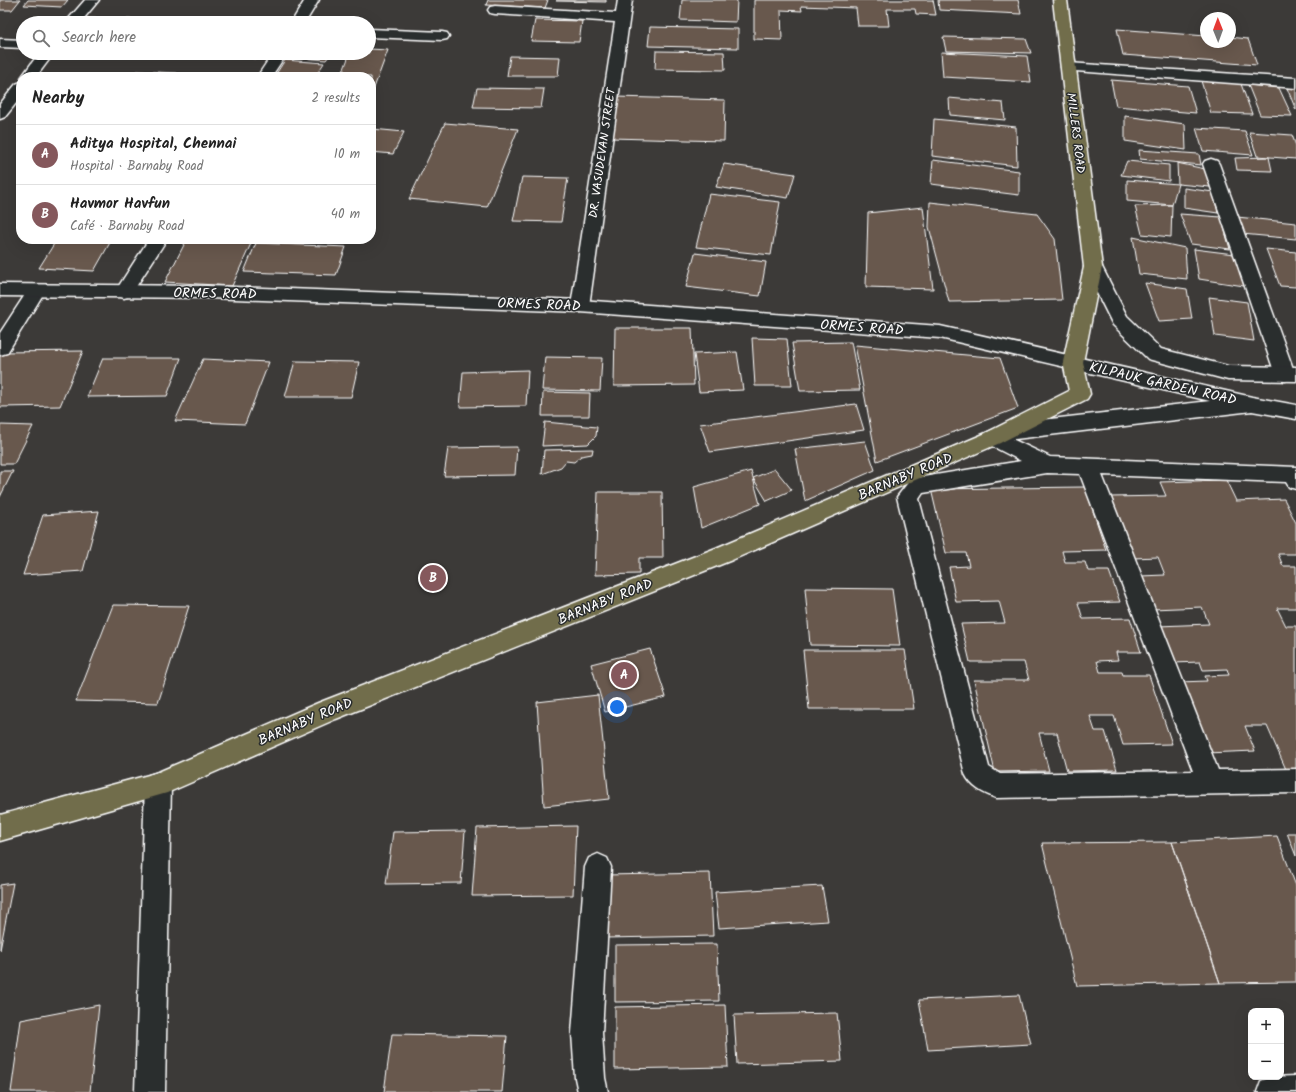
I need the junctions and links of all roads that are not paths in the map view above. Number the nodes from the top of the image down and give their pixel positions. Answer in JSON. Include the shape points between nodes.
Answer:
{"nodes":[{"id":1,"x":92,"y":0,"type":"edge"},
{"id":2,"x":312,"y":0,"type":"edge"},
{"id":3,"x":625,"y":0,"type":"edge"},
{"id":4,"x":1060,"y":0,"type":"edge"},
{"id":5,"x":495,"y":10,"type":"dead end"},
{"id":6,"x":78,"y":16,"type":"edge"},
{"id":7,"x":302,"y":16,"type":"edge"},
{"id":8,"x":622,"y":18,"type":"junction"},
{"id":9,"x":376,"y":33,"type":"edge"},
{"id":10,"x":442,"y":36,"type":"dead end"},
{"id":11,"x":0,"y":43,"type":"edge"},
{"id":12,"x":16,"y":44,"type":"edge"},
{"id":13,"x":41,"y":60,"type":"edge"},
{"id":14,"x":275,"y":60,"type":"edge"},
{"id":15,"x":1068,"y":67,"type":"junction"},
{"id":16,"x":32,"y":72,"type":"edge"},
{"id":17,"x":267,"y":72,"type":"edge"},
{"id":18,"x":1296,"y":83,"type":"edge"},
{"id":19,"x":16,"y":93,"type":"edge"},
{"id":20,"x":0,"y":114,"type":"edge"},
{"id":21,"x":1211,"y":164,"type":"dead end"},
{"id":22,"x":155,"y":244,"type":"edge"},
{"id":23,"x":1093,"y":267,"type":"junction"},
{"id":24,"x":0,"y":290,"type":"edge"},
{"id":25,"x":36,"y":291,"type":"junction"},
{"id":26,"x":124,"y":292,"type":"junction"},
{"id":27,"x":580,"y":306,"type":"junction"},
{"id":28,"x":0,"y":348,"type":"edge"},
{"id":29,"x":1074,"y":362,"type":"junction"},
{"id":30,"x":1291,"y":374,"type":"edge"},
{"id":31,"x":1252,"y":404,"type":"junction"},
{"id":32,"x":1296,"y":412,"type":"edge"},
{"id":33,"x":1000,"y":435,"type":"junction"},
{"id":34,"x":1047,"y":465,"type":"junction"},
{"id":35,"x":1088,"y":467,"type":"junction"},
{"id":36,"x":1296,"y":481,"type":"edge"},
{"id":37,"x":1296,"y":780,"type":"edge"},
{"id":38,"x":1210,"y":782,"type":"junction"},
{"id":39,"x":158,"y":784,"type":"junction"},
{"id":40,"x":0,"y":828,"type":"edge"},
{"id":41,"x":598,"y":867,"type":"dead end"},
{"id":42,"x":1296,"y":1091,"type":"edge"},
{"id":43,"x":150,"y":1092,"type":"edge"},
{"id":44,"x":593,"y":1092,"type":"edge"},
{"id":45,"x":1272,"y":1092,"type":"edge"}],
"edges":[{"from":1,"to":6,"type":"street"},
{"from":2,"to":7,"type":"street"},
{"from":3,"to":8,"type":"street","name":"DR. VASUDEVAN STREET"},
{"from":4,"to":15,"type":"main road","name":"MILLERS ROAD"},
{"from":5,"to":8,"type":"street"},
{"from":8,"to":27,"type":"street","name":"DR. VASUDEVAN STREET"},
{"from":9,"to":10,"type":"street"},
{"from":11,"to":12,"type":"street"},
{"from":13,"to":16,"type":"street"},
{"from":14,"to":17,"type":"street"},
{"from":15,"to":18,"type":"street"},
{"from":15,"to":23,"type":"main road","name":"MILLERS ROAD"},
{"from":19,"to":20,"type":"street"},
{"from":21,"to":30,"type":"street"},
{"from":22,"to":26,"type":"street"},
{"from":23,"to":29,"type":"main road","name":"BARNABY ROAD"},
{"from":23,"to":30,"type":"street","via":[[1120,320],[1155,354],[1228,373]]},
{"from":24,"to":25,"type":"street","name":"ORMES ROAD"},
{"from":25,"to":26,"type":"street","name":"ORMES ROAD"},
{"from":25,"to":28,"type":"street"},
{"from":26,"to":27,"type":"street","name":"ORMES ROAD","via":[[208,292]]},
{"from":27,"to":29,"type":"street","name":"ORMES ROAD","via":[[940,332]]},
{"from":29,"to":31,"type":"street","name":"KILPAUK GARDEN ROAD"},
{"from":29,"to":33,"type":"main road","name":"BARNABY ROAD","via":[[1080,394]]},
{"from":31,"to":32,"type":"street"},
{"from":31,"to":33,"type":"street"},
{"from":33,"to":34,"type":"street"},
{"from":33,"to":39,"type":"main road","name":"BARNABY ROAD","via":[[724,554],[327,711]]},
{"from":34,"to":35,"type":"street"},
{"from":34,"to":38,"type":"street","via":[[917,486],[908,497],[978,774],[996,786]]},
{"from":35,"to":36,"type":"street","via":[[1292,474]]},
{"from":35,"to":38,"type":"street"},
{"from":37,"to":38,"type":"street"},
{"from":39,"to":40,"type":"main road","name":"BARNABY ROAD"},
{"from":39,"to":43,"type":"street"},
{"from":41,"to":44,"type":"street","via":[[587,1033]]},
{"from":42,"to":45,"type":"street"}]}
